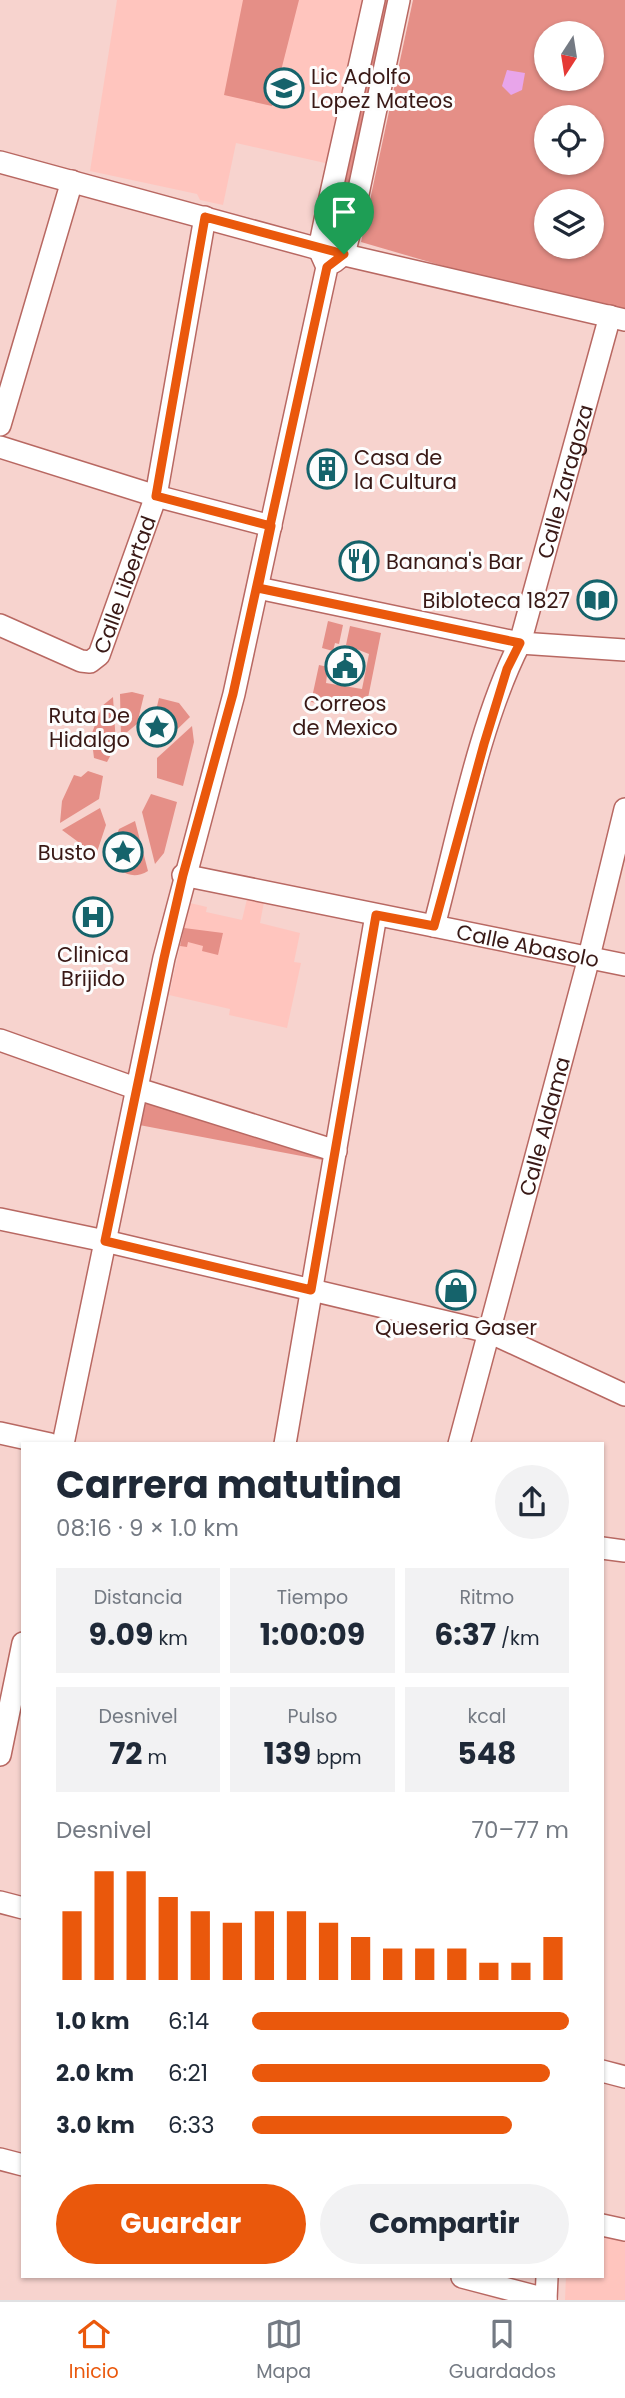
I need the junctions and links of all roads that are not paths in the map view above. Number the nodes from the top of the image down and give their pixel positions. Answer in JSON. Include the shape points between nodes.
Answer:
{"nodes":[{"id":1,"x":374,"y":0,"type":"edge"},
{"id":2,"x":399,"y":0,"type":"edge"},
{"id":3,"x":0,"y":162,"type":"edge"},
{"id":4,"x":72,"y":181,"type":"junction"},
{"id":5,"x":205,"y":217,"type":"junction"},
{"id":6,"x":344,"y":254,"type":"junction"},
{"id":7,"x":323,"y":258,"type":"junction"},
{"id":8,"x":617,"y":318,"type":"edge"},
{"id":9,"x":0,"y":425,"type":"edge"},
{"id":10,"x":0,"y":447,"type":"edge"},
{"id":11,"x":156,"y":496,"type":"junction"},
{"id":12,"x":271,"y":526,"type":"junction"},
{"id":13,"x":258,"y":588,"type":"junction"},
{"id":14,"x":0,"y":625,"type":"edge"},
{"id":15,"x":520,"y":643,"type":"junction"},
{"id":16,"x":625,"y":650,"type":"edge"},
{"id":17,"x":625,"y":809,"type":"edge"},
{"id":18,"x":183,"y":875,"type":"junction"},
{"id":19,"x":376,"y":915,"type":"junction"},
{"id":20,"x":434,"y":926,"type":"junction"},
{"id":21,"x":589,"y":958,"type":"junction"},
{"id":22,"x":625,"y":965,"type":"edge"},
{"id":23,"x":0,"y":1040,"type":"edge"},
{"id":24,"x":135,"y":1088,"type":"junction"},
{"id":25,"x":336,"y":1151,"type":"junction"},
{"id":26,"x":0,"y":1219,"type":"edge"},
{"id":27,"x":105,"y":1241,"type":"junction"},
{"id":28,"x":311,"y":1290,"type":"junction"},
{"id":29,"x":489,"y":1332,"type":"junction"},
{"id":30,"x":625,"y":1395,"type":"edge"},
{"id":31,"x":0,"y":1433,"type":"edge"},
{"id":32,"x":41,"y":1442,"type":"edge"},
{"id":33,"x":63,"y":1442,"type":"edge"},
{"id":34,"x":285,"y":1442,"type":"edge"},
{"id":35,"x":460,"y":1442,"type":"edge"},
{"id":36,"x":604,"y":1548,"type":"edge"},
{"id":37,"x":625,"y":1551,"type":"edge"},
{"id":38,"x":21,"y":1653,"type":"edge"},
{"id":39,"x":0,"y":1755,"type":"edge"},
{"id":40,"x":0,"y":1902,"type":"edge"},
{"id":41,"x":21,"y":1907,"type":"edge"},
{"id":42,"x":604,"y":2072,"type":"edge"},
{"id":43,"x":625,"y":2077,"type":"edge"},
{"id":44,"x":0,"y":2160,"type":"edge"},
{"id":45,"x":21,"y":2165,"type":"edge"},
{"id":46,"x":604,"y":2225,"type":"edge"},
{"id":47,"x":625,"y":2230,"type":"edge"},
{"id":48,"x":466,"y":2278,"type":"edge"},
{"id":49,"x":547,"y":2278,"type":"edge"},
{"id":50,"x":546,"y":2299,"type":"edge"}],
"edges":[{"from":1,"to":7,"type":"street"},
{"from":2,"to":6,"type":"street"},
{"from":3,"to":4,"type":"street"},
{"from":4,"to":5,"type":"street"},
{"from":4,"to":9,"type":"street"},
{"from":5,"to":7,"type":"street"},
{"from":5,"to":11,"type":"street","name":"Calle Libertad"},
{"from":6,"to":7,"type":"street"},
{"from":6,"to":8,"type":"street"},
{"from":7,"to":12,"type":"street"},
{"from":8,"to":15,"type":"street","name":"Calle Zaragoza"},
{"from":10,"to":11,"type":"street"},
{"from":11,"to":12,"type":"street"},
{"from":11,"to":14,"type":"street","name":"Calle Libertad","via":[[99,655],[92,662]]},
{"from":12,"to":13,"type":"street"},
{"from":13,"to":15,"type":"street"},
{"from":13,"to":18,"type":"street"},
{"from":15,"to":16,"type":"street"},
{"from":15,"to":20,"type":"street","name":"Calle Zaragoza","via":[[507,669],[484,744]]},
{"from":17,"to":21,"type":"street","name":"Calle Aldama"},
{"from":18,"to":19,"type":"street","name":"Calle Abasolo"},
{"from":18,"to":24,"type":"street"},
{"from":19,"to":20,"type":"street","name":"Calle Abasolo"},
{"from":19,"to":25,"type":"street"},
{"from":20,"to":21,"type":"street","name":"Calle Abasolo"},
{"from":21,"to":22,"type":"street","name":"Calle Abasolo"},
{"from":21,"to":29,"type":"street","name":"Calle Aldama"},
{"from":23,"to":24,"type":"street"},
{"from":24,"to":25,"type":"street"},
{"from":24,"to":27,"type":"street"},
{"from":25,"to":28,"type":"street"},
{"from":26,"to":27,"type":"street"},
{"from":27,"to":28,"type":"street"},
{"from":27,"to":33,"type":"street"},
{"from":28,"to":29,"type":"street"},
{"from":28,"to":34,"type":"street"},
{"from":29,"to":30,"type":"street"},
{"from":29,"to":35,"type":"street","name":"Calle Aldama"},
{"from":31,"to":32,"type":"street"},
{"from":36,"to":37,"type":"street"},
{"from":38,"to":39,"type":"street"},
{"from":40,"to":41,"type":"street"},
{"from":42,"to":43,"type":"street"},
{"from":44,"to":45,"type":"street"},
{"from":46,"to":47,"type":"street"},
{"from":48,"to":50,"type":"street"},
{"from":49,"to":50,"type":"street"}]}
